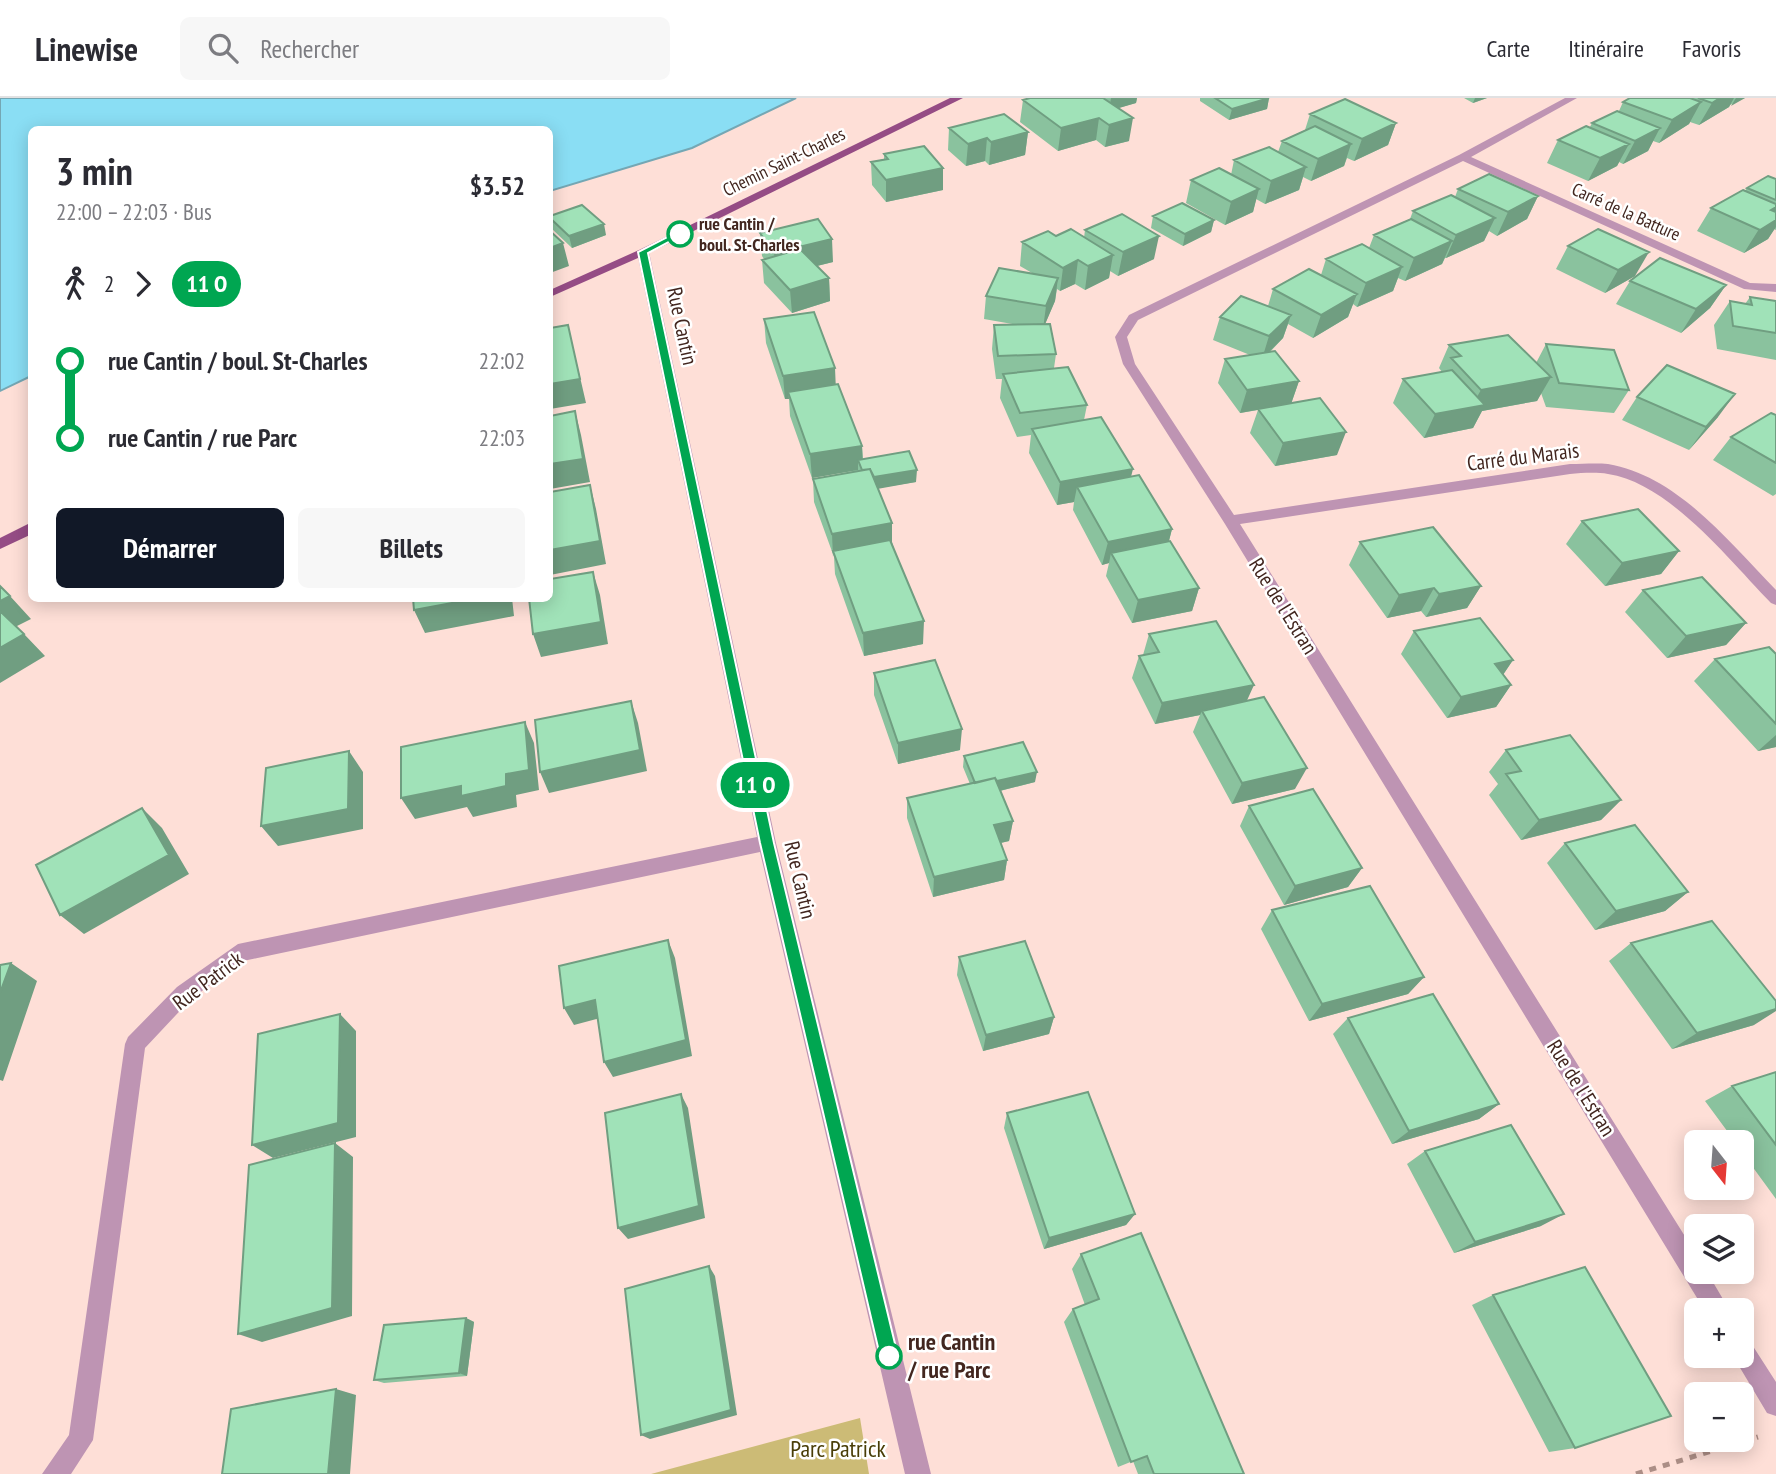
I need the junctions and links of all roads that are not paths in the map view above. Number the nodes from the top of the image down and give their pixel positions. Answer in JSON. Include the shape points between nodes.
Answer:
{"nodes":[{"id":1,"x":958,"y":98,"type":"edge"},
{"id":2,"x":1572,"y":98,"type":"edge"},
{"id":3,"x":1463,"y":157,"type":"junction"},
{"id":4,"x":643,"y":252,"type":"junction"},
{"id":5,"x":1776,"y":288,"type":"edge"},
{"id":6,"x":553,"y":293,"type":"edge"},
{"id":7,"x":1230,"y":521,"type":"junction"},
{"id":8,"x":28,"y":529,"type":"edge"},
{"id":9,"x":0,"y":544,"type":"edge"},
{"id":10,"x":1776,"y":599,"type":"edge"},
{"id":11,"x":767,"y":843,"type":"junction"},
{"id":12,"x":1710,"y":1298,"type":"edge"},
{"id":13,"x":1754,"y":1368,"type":"edge"},
{"id":14,"x":1776,"y":1404,"type":"edge"},
{"id":15,"x":55,"y":1474,"type":"edge"},
{"id":16,"x":918,"y":1474,"type":"edge"}],
"edges":[{"from":1,"to":4,"type":"main road","name":"Chemin Saint-Charles"},
{"from":2,"to":3,"type":"street","name":"Rue de l'Estran"},
{"from":3,"to":5,"type":"street","name":"Carré de la Batture","via":[[1748,286]]},
{"from":3,"to":7,"type":"street","name":"Rue de l'Estran","via":[[1133,318],[1121,337],[1129,364]]},
{"from":4,"to":6,"type":"main road","name":"Chemin Saint-Charles"},
{"from":4,"to":11,"type":"street","name":"Rue Cantin"},
{"from":7,"to":10,"type":"street","name":"Carré du Marais","via":[[1570,470],[1609,469],[1652,485],[1682,505]]},
{"from":7,"to":12,"type":"street","name":"Rue de l'Estran"},
{"from":8,"to":9,"type":"main road"},
{"from":11,"to":15,"type":"street","name":"Rue Patrick","via":[[238,953],[184,993],[135,1044],[81,1440]]},
{"from":11,"to":16,"type":"street","name":"Rue Cantin"},
{"from":13,"to":14,"type":"street"}]}
